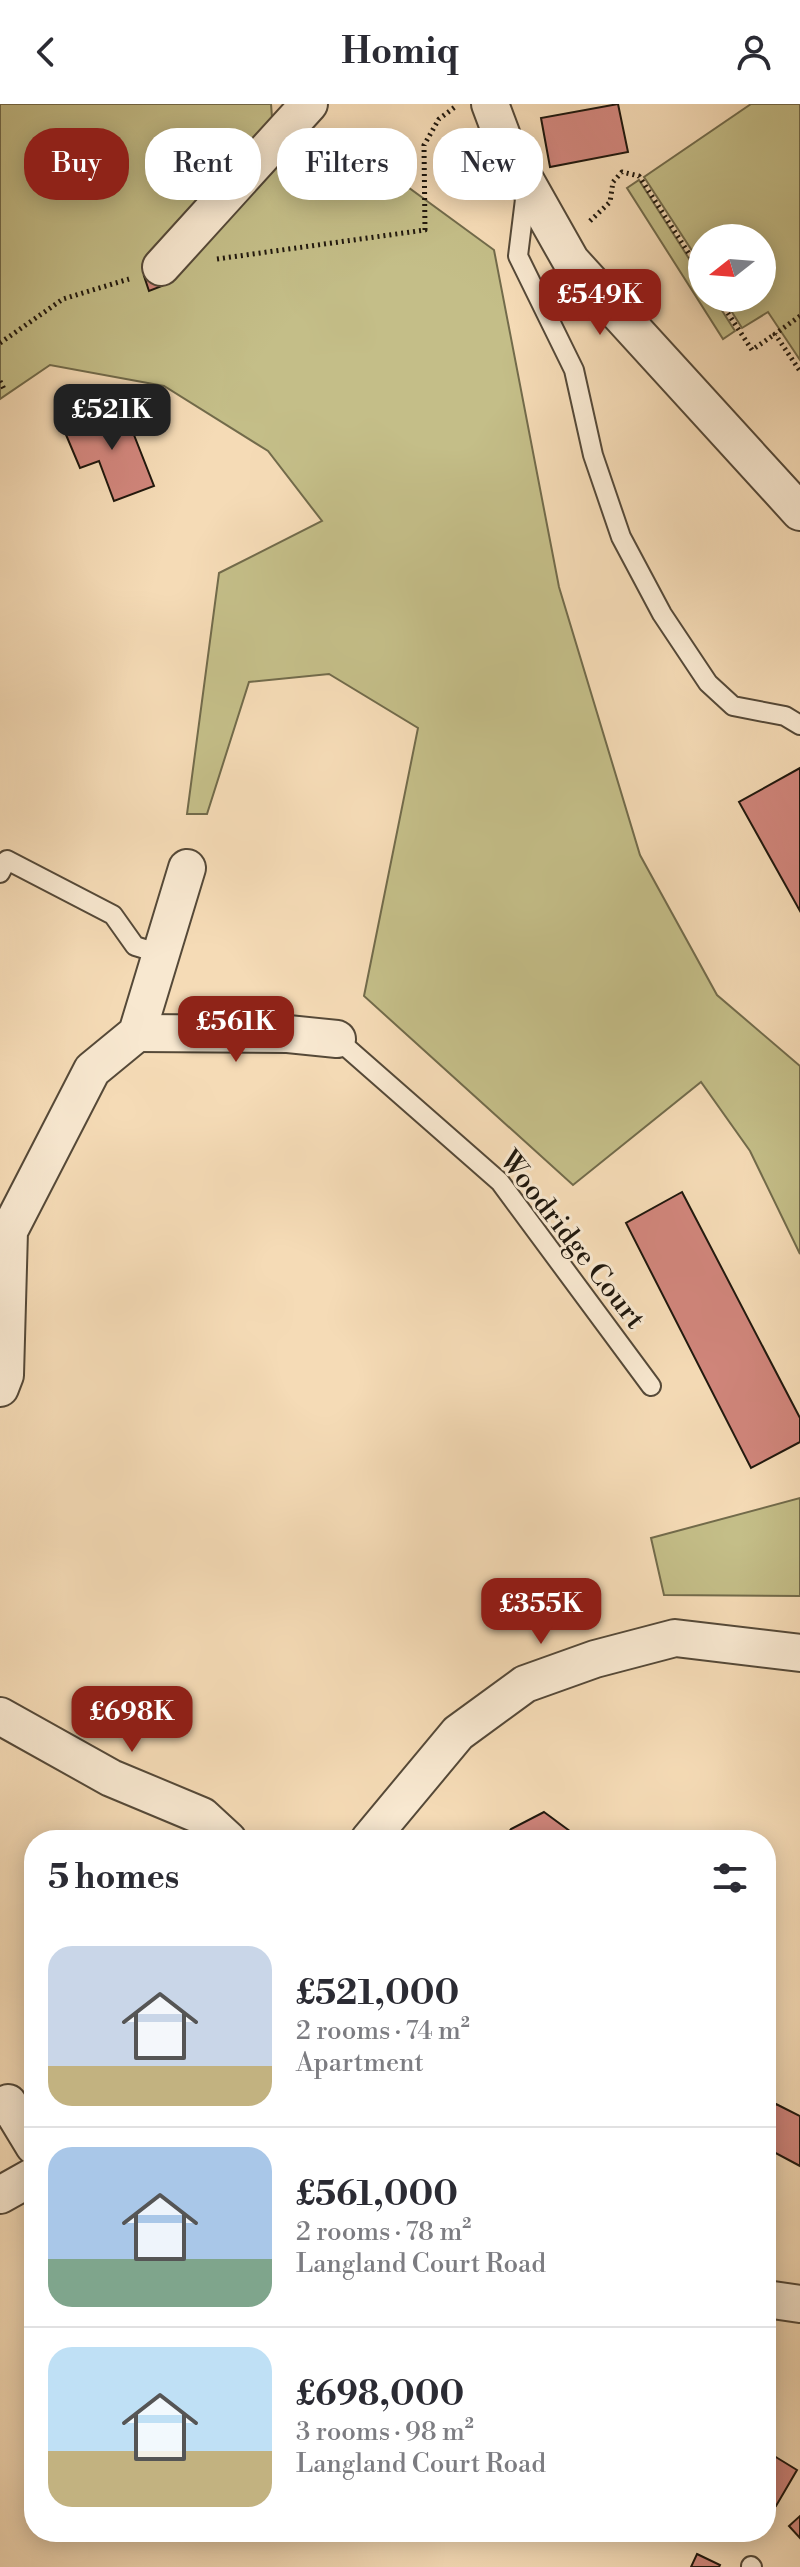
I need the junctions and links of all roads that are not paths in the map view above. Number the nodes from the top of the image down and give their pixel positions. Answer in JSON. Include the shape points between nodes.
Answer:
{"nodes":[{"id":1,"x":309,"y":104,"type":"edge"},
{"id":2,"x":490,"y":104,"type":"edge"},
{"id":3,"x":499,"y":128,"type":"edge"},
{"id":4,"x":525,"y":200,"type":"edge"},
{"id":5,"x":536,"y":200,"type":"edge"},
{"id":6,"x":146,"y":272,"type":"road end"},
{"id":7,"x":800,"y":512,"type":"edge"},
{"id":8,"x":800,"y":725,"type":"edge"},
{"id":9,"x":187,"y":868,"type":"dead end"},
{"id":10,"x":0,"y":873,"type":"edge"},
{"id":11,"x":161,"y":954,"type":"junction"},
{"id":12,"x":137,"y":1033,"type":"junction"},
{"id":13,"x":337,"y":1039,"type":"joint"},
{"id":14,"x":4,"y":1300,"type":"edge"},
{"id":15,"x":651,"y":1386,"type":"dead end"},
{"id":16,"x":0,"y":1388,"type":"edge"},
{"id":17,"x":800,"y":1653,"type":"edge"},
{"id":18,"x":0,"y":1716,"type":"edge"},
{"id":19,"x":217,"y":1830,"type":"edge"},
{"id":20,"x":377,"y":1830,"type":"edge"},
{"id":21,"x":0,"y":2107,"type":"edge"},
{"id":22,"x":24,"y":2129,"type":"edge"},
{"id":23,"x":24,"y":2182,"type":"edge"},
{"id":24,"x":0,"y":2195,"type":"edge"},
{"id":25,"x":776,"y":2300,"type":"edge"},
{"id":26,"x":800,"y":2304,"type":"edge"}],
"edges":[{"from":1,"to":6,"type":"street"},
{"from":2,"to":3,"type":"street"},
{"from":4,"to":8,"type":"lane","via":[[518,256],[574,370],[593,455],[621,537],[662,614],[708,683],[733,706],[785,716]]},
{"from":5,"to":7,"type":"street","via":[[571,261]]},
{"from":9,"to":11,"type":"street"},
{"from":10,"to":11,"type":"lane","via":[[7,860],[113,915],[135,946]]},
{"from":11,"to":12,"type":"street"},
{"from":12,"to":13,"type":"street"},
{"from":12,"to":14,"type":"street","via":[[92,1070],[9,1231]]},
{"from":13,"to":15,"type":"lane","name":"Woodridge Court","via":[[500,1182]]},
{"from":14,"to":16,"type":"street","via":[[5,1375]]},
{"from":17,"to":20,"type":"street","via":[[675,1638],[525,1684],[458,1733]]},
{"from":18,"to":19,"type":"street","via":[[111,1778],[202,1816]]},
{"from":21,"to":22,"type":"street","via":[[8,2103]]},
{"from":23,"to":24,"type":"street"},
{"from":25,"to":26,"type":"street"}]}
